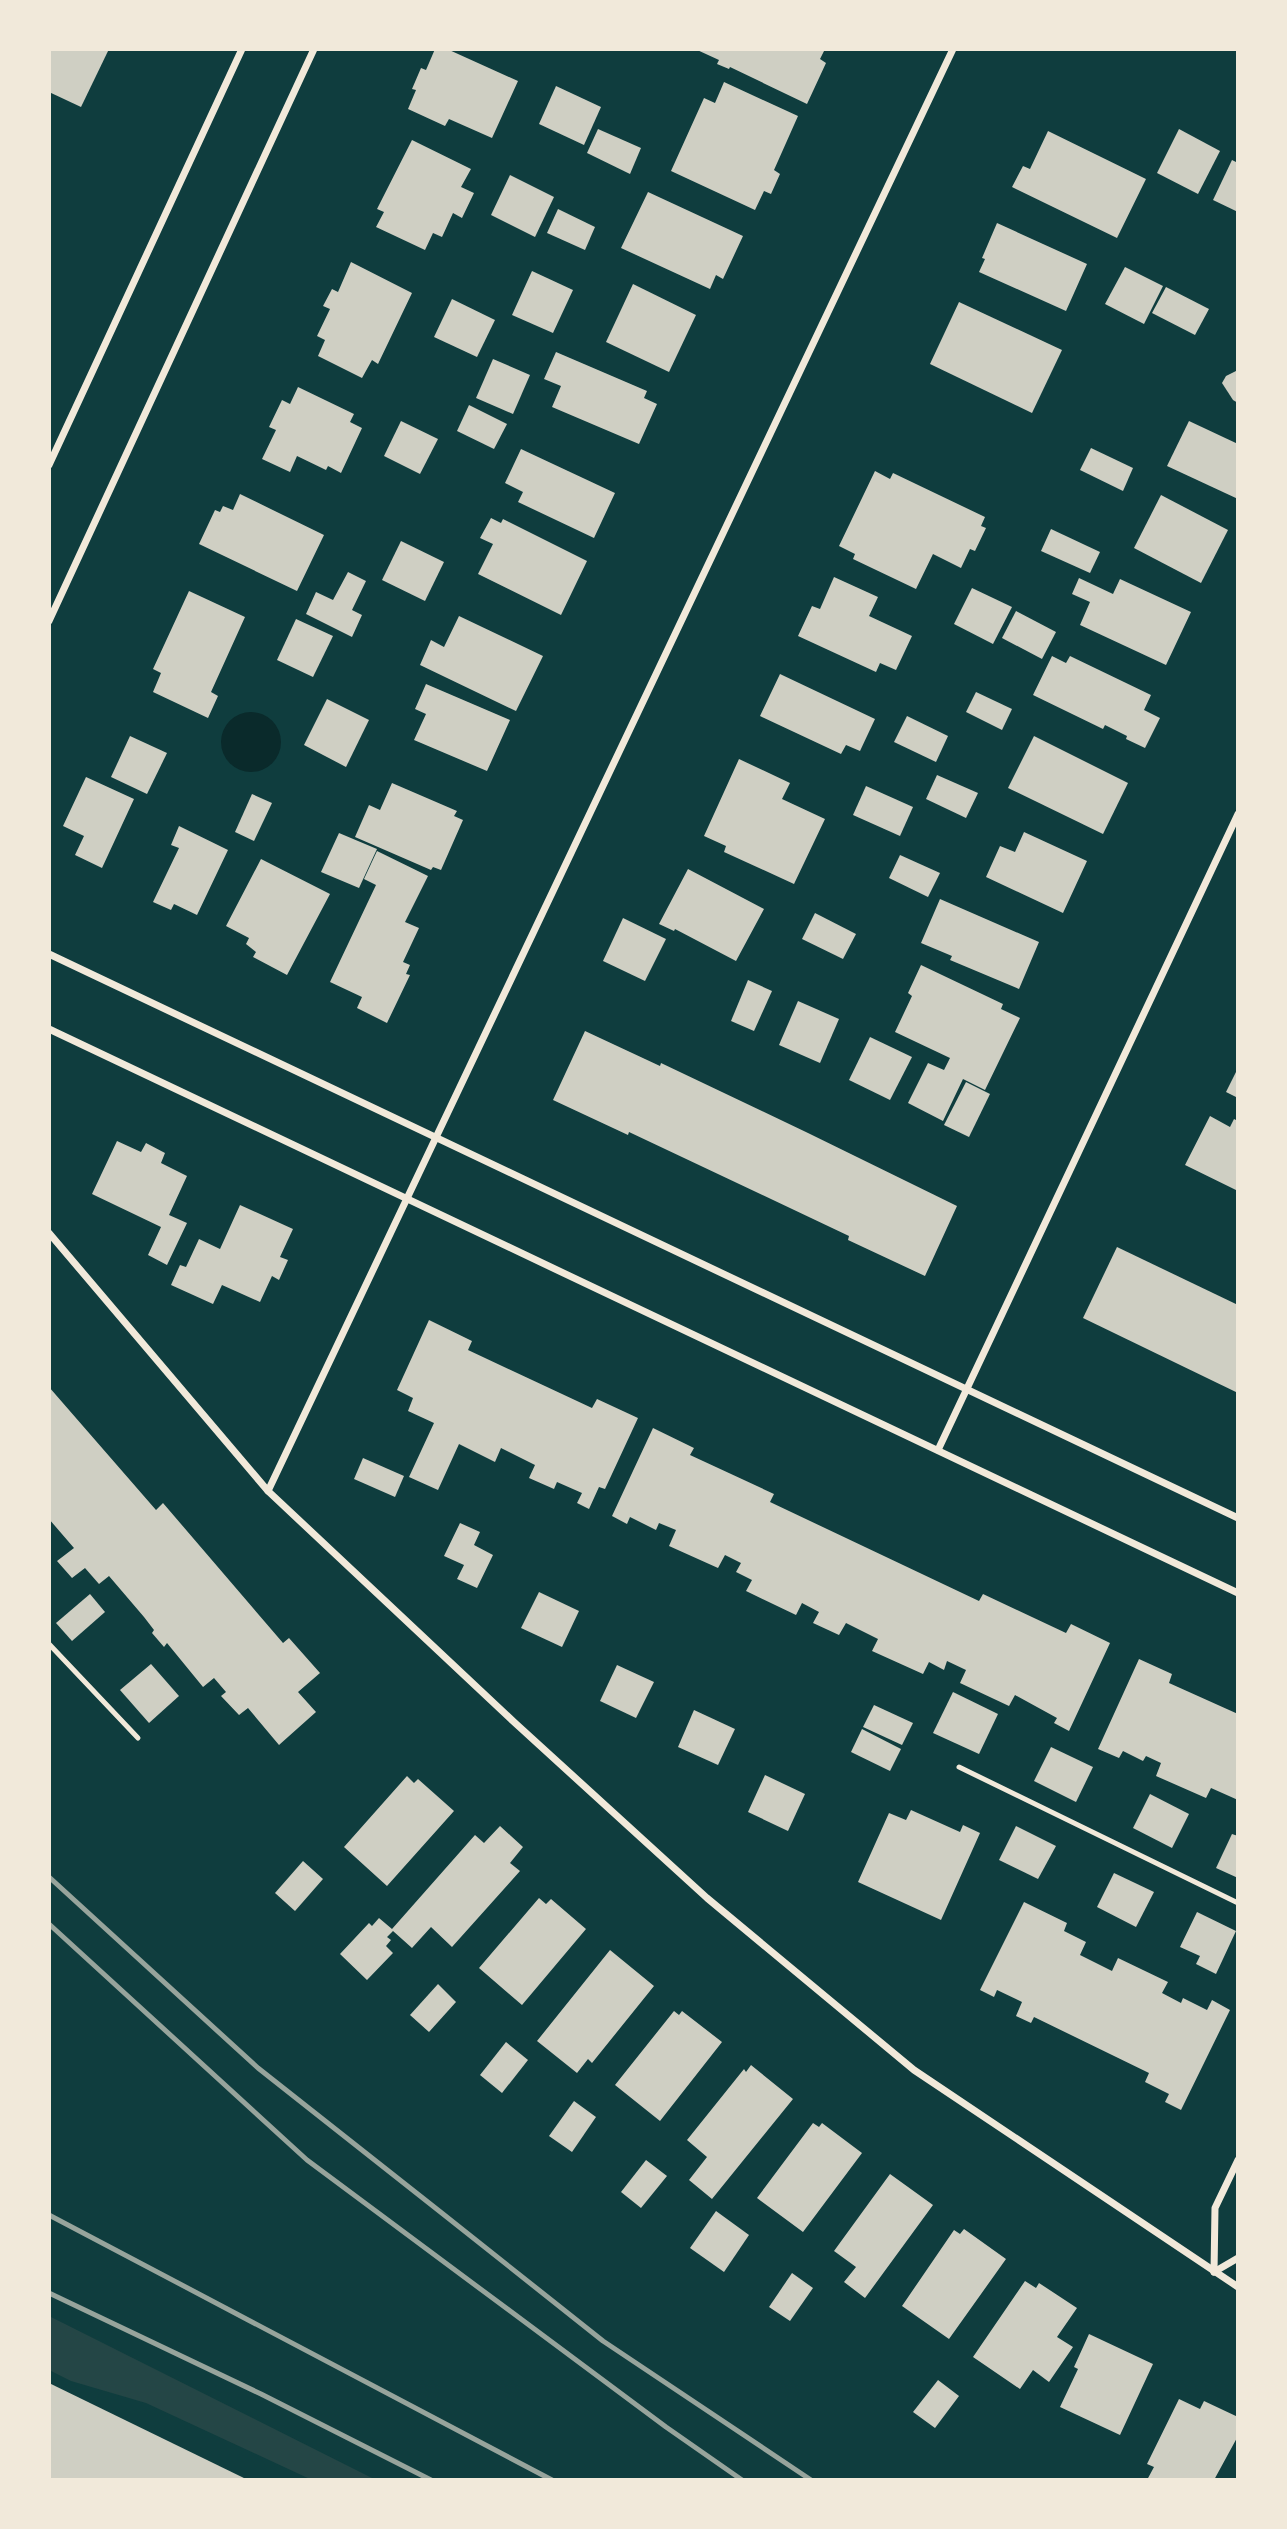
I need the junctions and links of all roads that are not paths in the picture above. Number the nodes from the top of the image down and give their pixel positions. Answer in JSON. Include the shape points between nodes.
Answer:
{"nodes":[{"id":1,"x":242,"y":49,"type":"edge"},
{"id":2,"x":314,"y":49,"type":"edge"},
{"id":3,"x":953,"y":49,"type":"edge"},
{"id":4,"x":49,"y":465,"type":"edge"},
{"id":5,"x":49,"y":621,"type":"edge"},
{"id":6,"x":1238,"y":814,"type":"edge"},
{"id":7,"x":49,"y":954,"type":"edge"},
{"id":8,"x":49,"y":1029,"type":"edge"},
{"id":9,"x":435,"y":1137,"type":"junction"},
{"id":10,"x":405,"y":1198,"type":"junction"},
{"id":11,"x":49,"y":1233,"type":"edge"},
{"id":12,"x":966,"y":1389,"type":"junction"},
{"id":13,"x":938,"y":1450,"type":"junction"},
{"id":14,"x":268,"y":1491,"type":"junction"},
{"id":15,"x":1238,"y":1518,"type":"edge"},
{"id":16,"x":1238,"y":1593,"type":"edge"},
{"id":17,"x":49,"y":1644,"type":"edge"},
{"id":18,"x":138,"y":1738,"type":"dead end"},
{"id":19,"x":959,"y":1768,"type":"dead end"},
{"id":20,"x":1238,"y":1903,"type":"edge"},
{"id":21,"x":1238,"y":2160,"type":"edge"},
{"id":22,"x":1238,"y":2258,"type":"edge"},
{"id":23,"x":1214,"y":2272,"type":"junction"},
{"id":24,"x":1238,"y":2287,"type":"edge"}],
"edges":[{"from":1,"to":4,"type":"street"},
{"from":2,"to":5,"type":"street"},
{"from":3,"to":9,"type":"street"},
{"from":6,"to":12,"type":"street"},
{"from":7,"to":9,"type":"street"},
{"from":8,"to":10,"type":"street"},
{"from":9,"to":10,"type":"street"},
{"from":9,"to":12,"type":"street"},
{"from":10,"to":13,"type":"street"},
{"from":10,"to":14,"type":"street"},
{"from":11,"to":14,"type":"street"},
{"from":12,"to":13,"type":"street"},
{"from":12,"to":15,"type":"street"},
{"from":13,"to":16,"type":"street"},
{"from":14,"to":23,"type":"street","via":[[707,1898],[914,2070]]},
{"from":17,"to":18,"type":"lane"},
{"from":19,"to":20,"type":"lane"},
{"from":21,"to":23,"type":"street","via":[[1215,2208]]},
{"from":22,"to":23,"type":"street"},
{"from":23,"to":24,"type":"street"}]}
